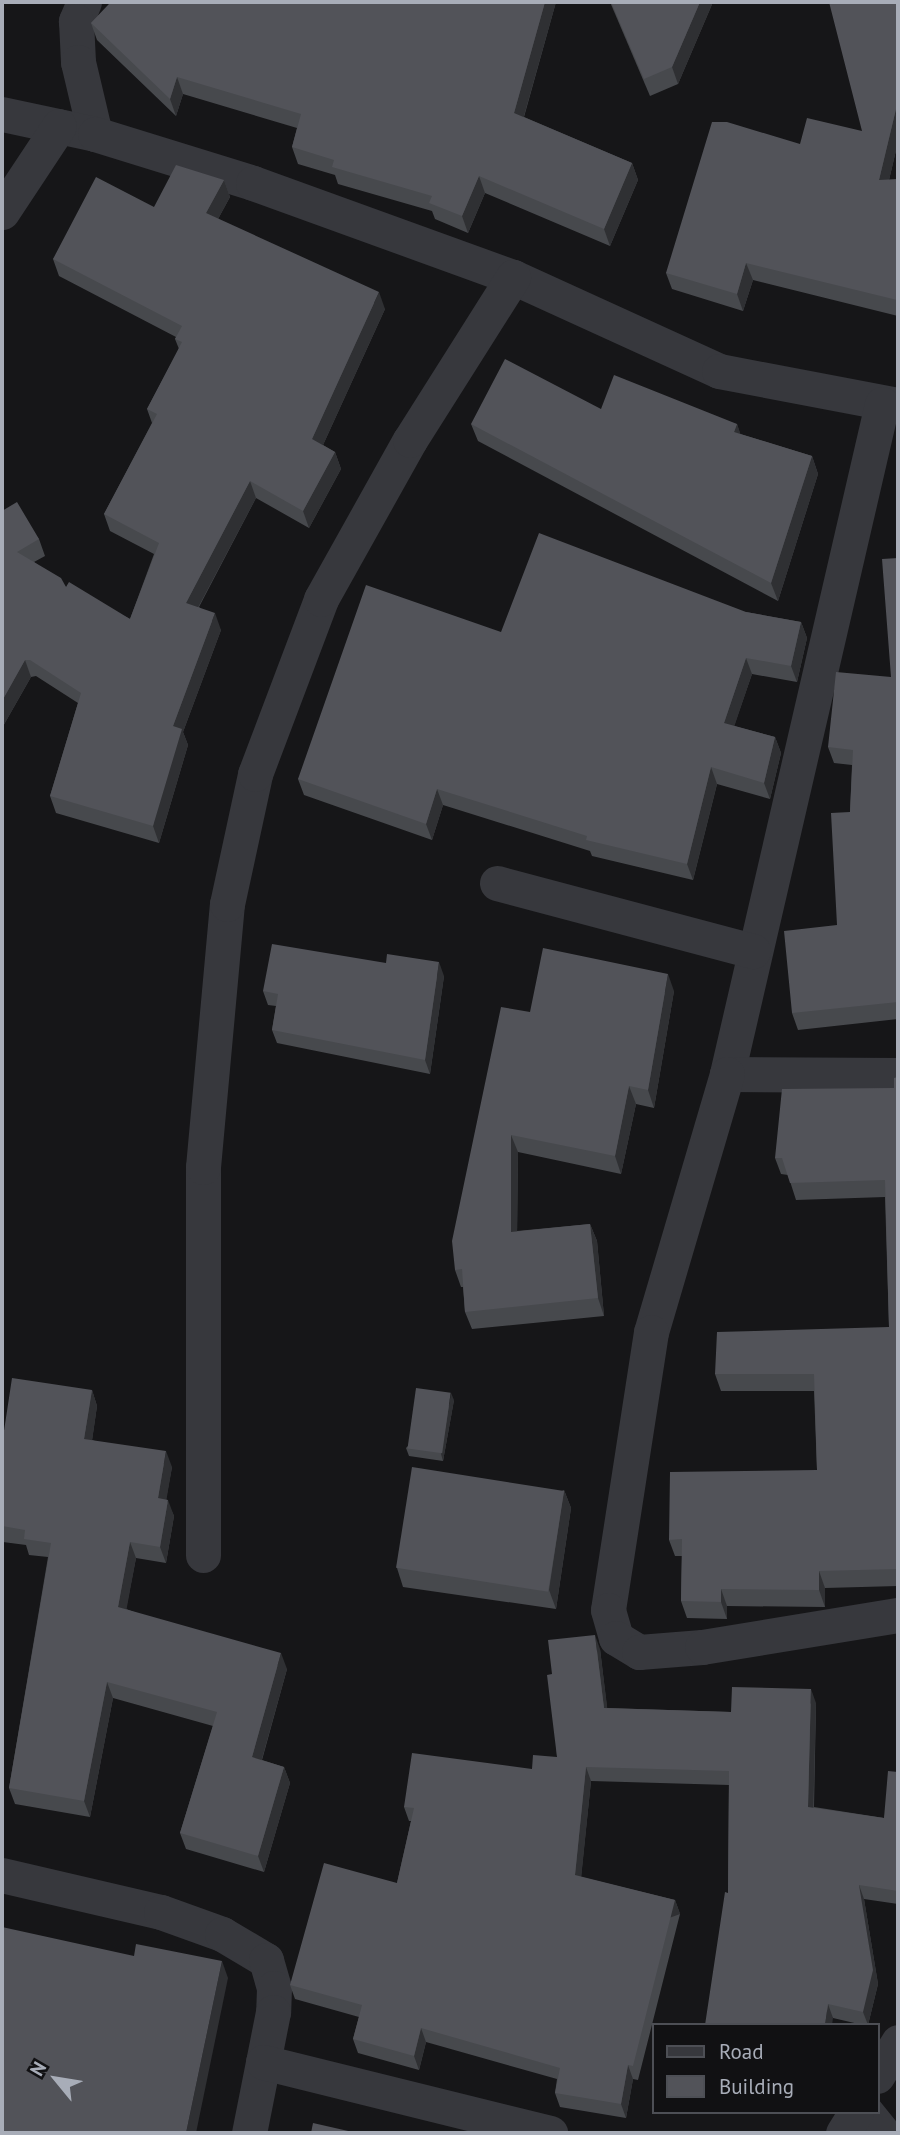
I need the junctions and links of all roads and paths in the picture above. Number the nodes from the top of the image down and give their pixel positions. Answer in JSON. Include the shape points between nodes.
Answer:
{"nodes":[{"id":1,"x":84,"y":2,"type":"edge"},
{"id":2,"x":2,"y":114,"type":"edge"},
{"id":3,"x":59,"y":126,"type":"junction"},
{"id":4,"x":95,"y":134,"type":"junction"},
{"id":5,"x":3,"y":210,"type":"edge"},
{"id":6,"x":513,"y":277,"type":"junction"},
{"id":7,"x":890,"y":405,"type":"edge"},
{"id":8,"x":497,"y":883,"type":"dead end"},
{"id":9,"x":753,"y":951,"type":"junction"},
{"id":10,"x":727,"y":1074,"type":"junction"},
{"id":11,"x":898,"y":1076,"type":"edge"},
{"id":12,"x":203,"y":1555,"type":"dead end"},
{"id":13,"x":898,"y":1615,"type":"edge"},
{"id":14,"x":2,"y":1875,"type":"edge"},
{"id":15,"x":898,"y":2042,"type":"edge"},
{"id":16,"x":263,"y":2062,"type":"junction"},
{"id":17,"x":879,"y":2074,"type":"edge"},
{"id":18,"x":855,"y":2114,"type":"edge"},
{"id":19,"x":868,"y":2114,"type":"edge"},
{"id":20,"x":249,"y":2133,"type":"edge"},
{"id":21,"x":550,"y":2133,"type":"edge"},
{"id":22,"x":843,"y":2133,"type":"edge"},
{"id":23,"x":883,"y":2133,"type":"edge"}],
"edges":[{"from":1,"to":4,"type":"street","via":[[76,22],[78,62]]},
{"from":2,"to":3,"type":"street"},
{"from":3,"to":4,"type":"street"},
{"from":3,"to":5,"type":"street"},
{"from":4,"to":6,"type":"street","via":[[253,183]]},
{"from":6,"to":7,"type":"street","via":[[719,371]]},
{"from":6,"to":12,"type":"street","via":[[410,440],[321,599],[256,774],[247,811],[227,904],[203,1167]]},
{"from":7,"to":9,"type":"street"},
{"from":8,"to":9,"type":"street"},
{"from":9,"to":10,"type":"street"},
{"from":10,"to":11,"type":"street"},
{"from":10,"to":13,"type":"street","via":[[650,1332],[608,1610],[616,1639],[639,1652],[690,1648]]},
{"from":14,"to":16,"type":"street","via":[[161,1912],[222,1934],[266,1961],[274,1987]]},
{"from":15,"to":17,"type":"street"},
{"from":16,"to":20,"type":"street"},
{"from":16,"to":21,"type":"street"},
{"from":18,"to":22,"type":"street"},
{"from":19,"to":23,"type":"street"}]}
